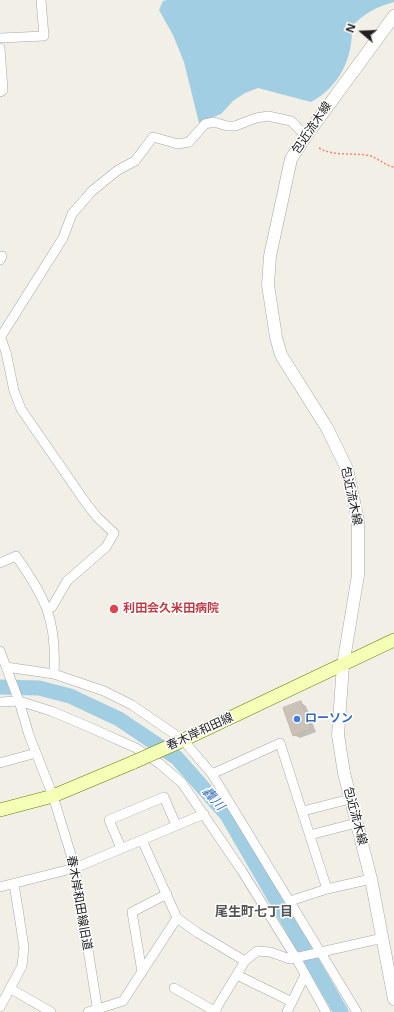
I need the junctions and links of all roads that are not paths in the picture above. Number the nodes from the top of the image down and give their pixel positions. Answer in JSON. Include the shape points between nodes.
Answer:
{"nodes":[{"id":1,"x":41,"y":0,"type":"edge"},
{"id":2,"x":394,"y":16,"type":"edge"},
{"id":3,"x":0,"y":38,"type":"edge"},
{"id":4,"x":0,"y":48,"type":"edge"},
{"id":5,"x":0,"y":92,"type":"edge"},
{"id":6,"x":306,"y":136,"type":"junction"},
{"id":7,"x":0,"y":337,"type":"edge"},
{"id":8,"x":0,"y":563,"type":"edge"},
{"id":9,"x":48,"y":609,"type":"junction"},
{"id":10,"x":394,"y":640,"type":"edge"},
{"id":11,"x":0,"y":652,"type":"edge"},
{"id":12,"x":343,"y":665,"type":"junction"},
{"id":13,"x":6,"y":667,"type":"junction"},
{"id":14,"x":54,"y":674,"type":"junction"},
{"id":15,"x":18,"y":699,"type":"junction"},
{"id":16,"x":0,"y":702,"type":"edge"},
{"id":17,"x":181,"y":741,"type":"junction"},
{"id":18,"x":36,"y":753,"type":"junction"},
{"id":19,"x":0,"y":763,"type":"edge"},
{"id":20,"x":212,"y":774,"type":"junction"},
{"id":21,"x":53,"y":796,"type":"junction"},
{"id":22,"x":350,"y":799,"type":"junction"},
{"id":23,"x":0,"y":810,"type":"edge"},
{"id":24,"x":303,"y":811,"type":"junction"},
{"id":25,"x":204,"y":814,"type":"junction"},
{"id":26,"x":356,"y":823,"type":"junction"},
{"id":27,"x":176,"y":825,"type":"junction"},
{"id":28,"x":310,"y":835,"type":"junction"},
{"id":29,"x":142,"y":840,"type":"junction"},
{"id":30,"x":121,"y":848,"type":"junction"},
{"id":31,"x":75,"y":868,"type":"junction"},
{"id":32,"x":371,"y":879,"type":"junction"},
{"id":33,"x":14,"y":884,"type":"junction"},
{"id":34,"x":0,"y":887,"type":"edge"},
{"id":35,"x":327,"y":889,"type":"junction"},
{"id":36,"x":167,"y":894,"type":"junction"},
{"id":37,"x":290,"y":901,"type":"junction"},
{"id":38,"x":177,"y":918,"type":"junction"},
{"id":39,"x":383,"y":938,"type":"junction"},
{"id":40,"x":322,"y":952,"type":"junction"},
{"id":41,"x":296,"y":958,"type":"junction"},
{"id":42,"x":245,"y":961,"type":"junction"},
{"id":43,"x":142,"y":972,"type":"junction"},
{"id":44,"x":237,"y":975,"type":"junction"},
{"id":45,"x":306,"y":975,"type":"junction"},
{"id":46,"x":174,"y":988,"type":"dead end"},
{"id":47,"x":10,"y":989,"type":"junction"},
{"id":48,"x":394,"y":999,"type":"edge"},
{"id":49,"x":292,"y":1002,"type":"junction"},
{"id":50,"x":0,"y":1007,"type":"edge"},
{"id":51,"x":98,"y":1010,"type":"edge"},
{"id":52,"x":48,"y":1011,"type":"edge"},
{"id":53,"x":88,"y":1012,"type":"edge"},
{"id":54,"x":215,"y":1012,"type":"edge"},
{"id":55,"x":287,"y":1012,"type":"edge"},
{"id":56,"x":326,"y":1012,"type":"edge"},
{"id":57,"x":357,"y":1012,"type":"edge"}],
"edges":[{"from":1,"to":3,"type":"street","via":[[44,36]]},
{"from":2,"to":6,"type":"street","name":"包近流木線"},
{"from":4,"to":5,"type":"street","via":[[3,90]]},
{"from":6,"to":7,"type":"street","via":[[291,121],[268,116],[235,126],[214,122],[205,124],[189,142],[178,144],[153,137],[135,161],[118,170],[92,191],[72,214],[63,238]]},
{"from":6,"to":12,"type":"street","name":"包近流木線","via":[[288,168],[270,256],[268,285],[281,355],[327,428],[347,469],[358,520],[358,575]]},
{"from":7,"to":9,"type":"street","via":[[21,409],[86,503],[114,533],[106,547],[67,581],[52,607]]},
{"from":8,"to":9,"type":"street","via":[[16,556]]},
{"from":9,"to":14,"type":"street","via":[[55,654]]},
{"from":10,"to":12,"type":"main road","name":"春木岸和田線"},
{"from":11,"to":13,"type":"street","name":"春木岸和田線旧道"},
{"from":12,"to":17,"type":"main road","name":"春木岸和田線"},
{"from":12,"to":22,"type":"street","name":"包近流木線","via":[[338,735]]},
{"from":13,"to":14,"type":"street"},
{"from":13,"to":15,"type":"street","name":"春木岸和田線旧道"},
{"from":14,"to":17,"type":"street","via":[[104,691],[132,705]]},
{"from":15,"to":16,"type":"street"},
{"from":15,"to":18,"type":"street","name":"春木岸和田線旧道"},
{"from":15,"to":25,"type":"street","via":[[136,748],[182,783]]},
{"from":17,"to":20,"type":"street"},
{"from":17,"to":21,"type":"main road","name":"春木岸和田線","bridge":true},
{"from":18,"to":19,"type":"street"},
{"from":18,"to":21,"type":"street","name":"春木岸和田線旧道"},
{"from":20,"to":24,"type":"street","via":[[280,743]]},
{"from":20,"to":37,"type":"street"},
{"from":21,"to":23,"type":"main road","name":"春木岸和田線"},
{"from":21,"to":31,"type":"street","name":"春木岸和田線旧道"},
{"from":22,"to":24,"type":"street"},
{"from":22,"to":26,"type":"street","name":"包近流木線"},
{"from":24,"to":28,"type":"street"},
{"from":25,"to":27,"type":"street"},
{"from":25,"to":41,"type":"street"},
{"from":26,"to":28,"type":"street"},
{"from":26,"to":32,"type":"street","name":"包近流木線"},
{"from":27,"to":29,"type":"street"},
{"from":27,"to":30,"type":"street","via":[[164,797],[109,820]]},
{"from":28,"to":35,"type":"street"},
{"from":29,"to":30,"type":"street"},
{"from":29,"to":36,"type":"street"},
{"from":30,"to":31,"type":"street"},
{"from":31,"to":33,"type":"street"},
{"from":31,"to":51,"type":"street","name":"春木岸和田線旧道"},
{"from":32,"to":35,"type":"street"},
{"from":32,"to":39,"type":"street","name":"包近流木線"},
{"from":33,"to":34,"type":"street"},
{"from":33,"to":47,"type":"street","via":[[24,947],[22,966]]},
{"from":35,"to":37,"type":"street"},
{"from":36,"to":38,"type":"street"},
{"from":36,"to":43,"type":"street","via":[[132,912]]},
{"from":37,"to":40,"type":"street"},
{"from":38,"to":42,"type":"street"},
{"from":38,"to":43,"type":"street"},
{"from":39,"to":40,"type":"street"},
{"from":39,"to":48,"type":"street","name":"包近流木線"},
{"from":40,"to":41,"type":"street"},
{"from":40,"to":57,"type":"street"},
{"from":41,"to":42,"type":"street","via":[[290,959],[270,952],[257,951]]},
{"from":41,"to":45,"type":"street"},
{"from":42,"to":44,"type":"street"},
{"from":43,"to":51,"type":"street","via":[[123,1001]]},
{"from":44,"to":49,"type":"street"},
{"from":44,"to":54,"type":"street"},
{"from":45,"to":49,"type":"street"},
{"from":45,"to":56,"type":"street"},
{"from":46,"to":54,"type":"street"},
{"from":47,"to":50,"type":"street"},
{"from":47,"to":52,"type":"street"},
{"from":49,"to":55,"type":"street"},
{"from":51,"to":53,"type":"street"}]}
